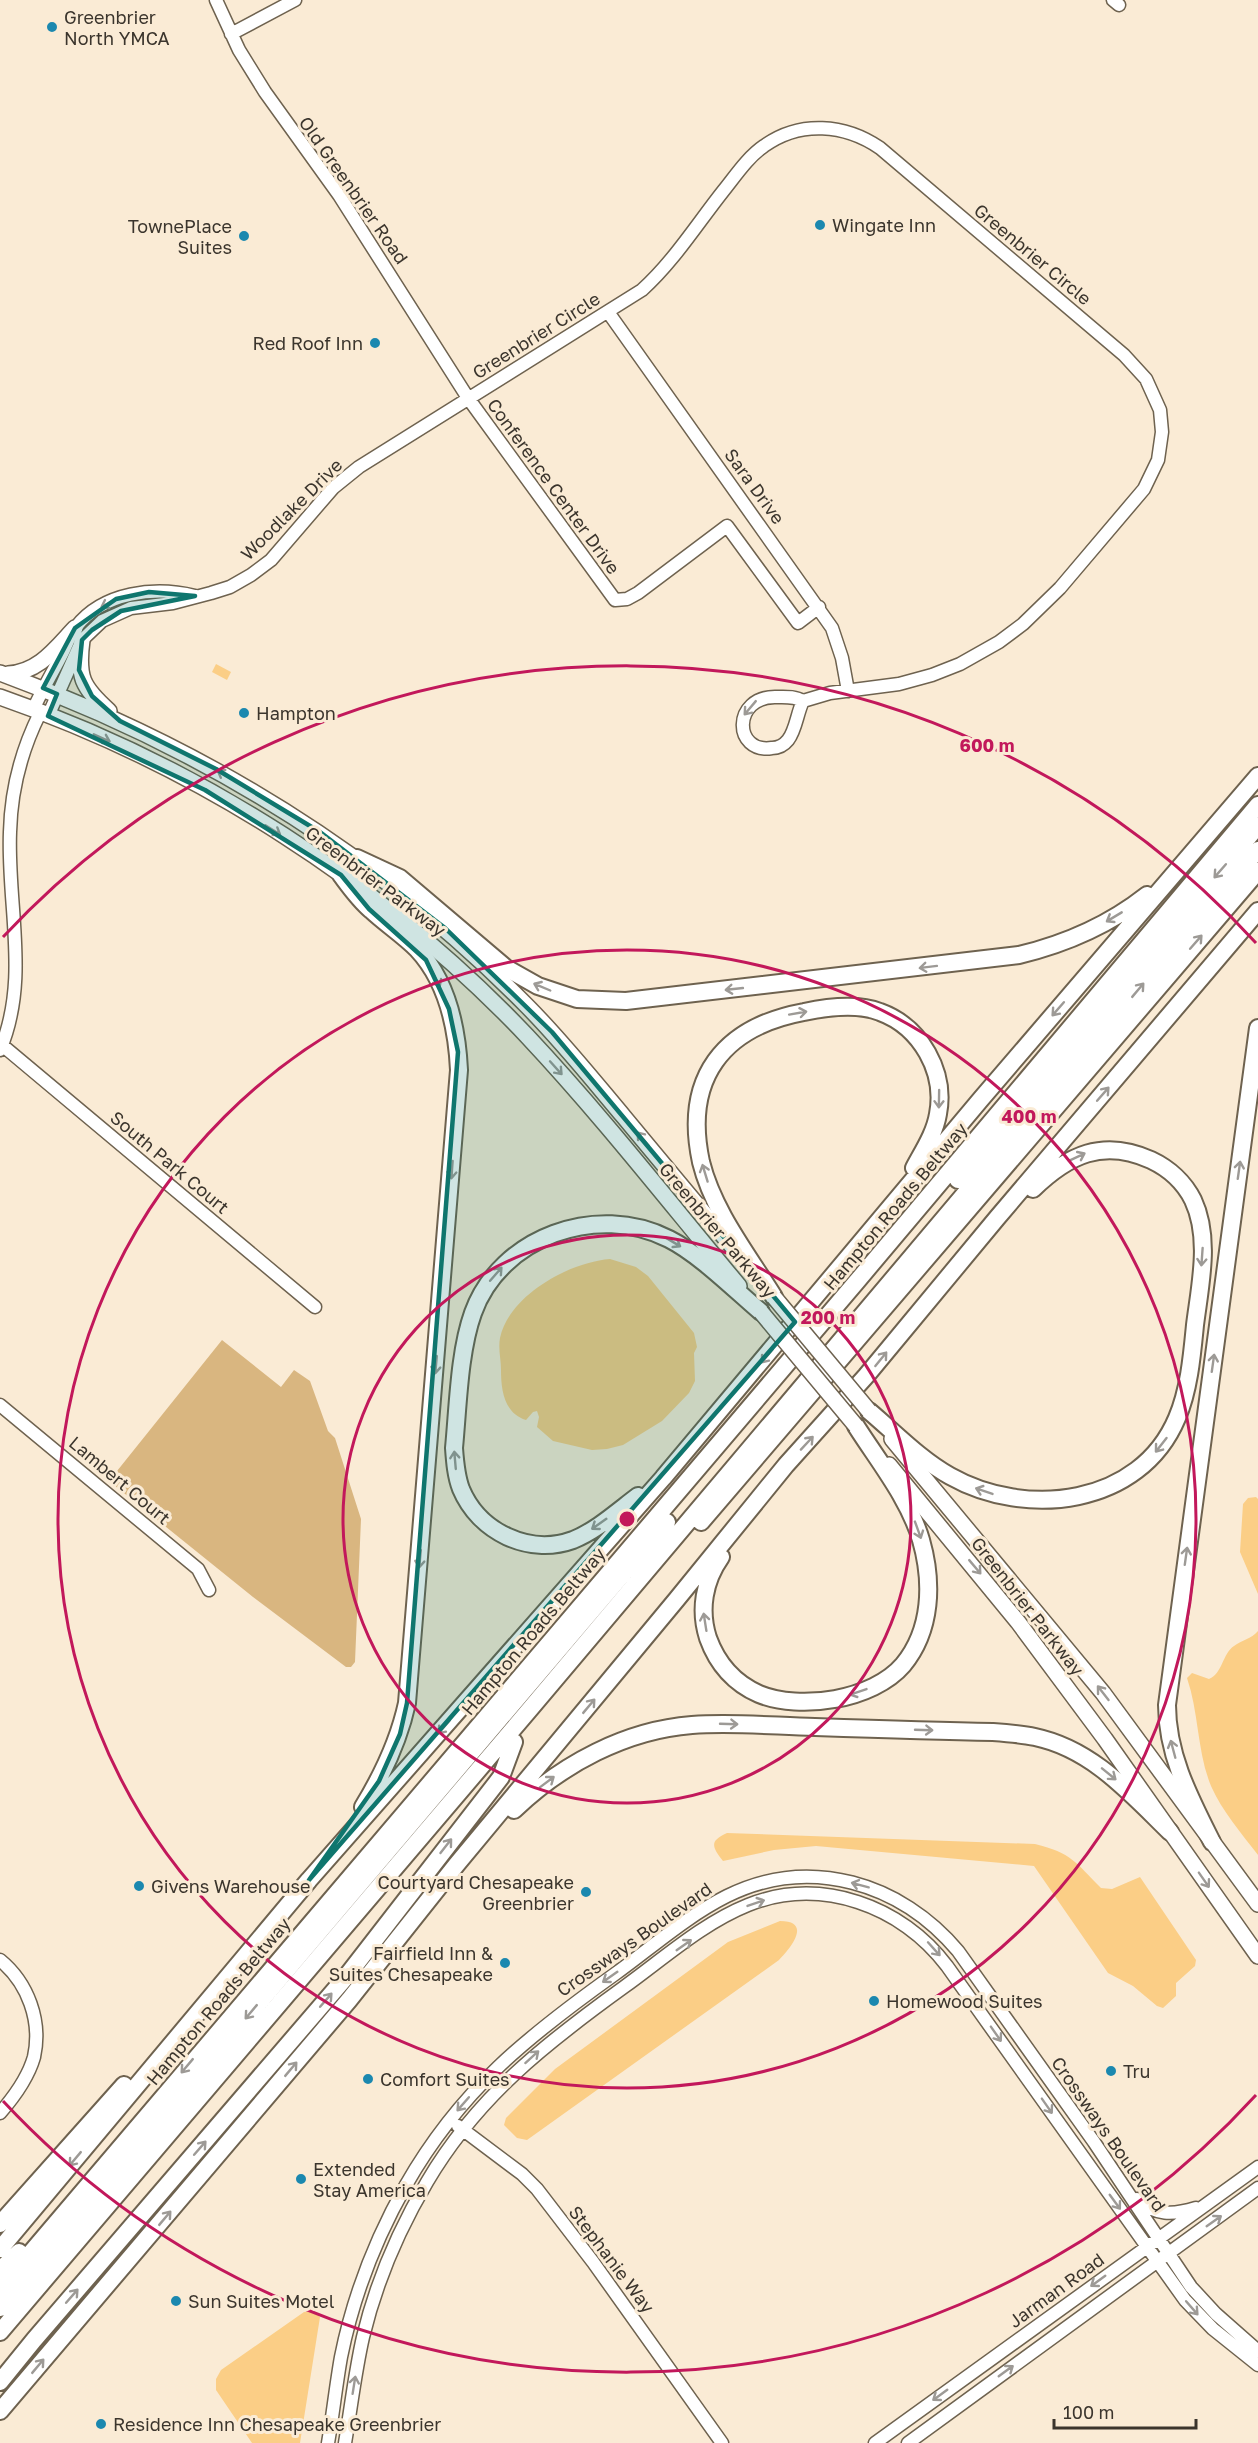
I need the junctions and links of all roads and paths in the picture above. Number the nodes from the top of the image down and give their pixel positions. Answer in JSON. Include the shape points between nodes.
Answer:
{"nodes":[{"id":1,"x":216,"y":0,"type":"edge"},
{"id":2,"x":295,"y":0,"type":"edge"},
{"id":3,"x":231,"y":34,"type":"junction"},
{"id":4,"x":608,"y":312,"type":"junction"},
{"id":5,"x":468,"y":398,"type":"junction"},
{"id":6,"x":819,"y":607,"type":"junction"},
{"id":7,"x":79,"y":634,"type":"junction"},
{"id":8,"x":2,"y":674,"type":"edge"},
{"id":9,"x":50,"y":691,"type":"junction"},
{"id":10,"x":848,"y":691,"type":"junction"},
{"id":11,"x":0,"y":697,"type":"edge"},
{"id":12,"x":803,"y":701,"type":"junction"},
{"id":13,"x":40,"y":713,"type":"junction"},
{"id":14,"x":120,"y":721,"type":"junction"},
{"id":15,"x":1258,"y":776,"type":"edge"},
{"id":16,"x":1258,"y":805,"type":"edge"},
{"id":17,"x":1258,"y":826,"type":"edge"},
{"id":18,"x":1258,"y":850,"type":"edge"},
{"id":19,"x":1191,"y":853,"type":"junction"},
{"id":20,"x":357,"y":858,"type":"junction"},
{"id":21,"x":1258,"y":871,"type":"edge"},
{"id":22,"x":340,"y":875,"type":"junction"},
{"id":23,"x":1258,"y":911,"type":"edge"},
{"id":24,"x":1258,"y":1028,"type":"edge"},
{"id":25,"x":1,"y":1048,"type":"edge"},
{"id":26,"x":898,"y":1198,"type":"junction"},
{"id":27,"x":970,"y":1250,"type":"junction"},
{"id":28,"x":774,"y":1297,"type":"junction"},
{"id":29,"x":315,"y":1307,"type":"dead end"},
{"id":30,"x":761,"y":1312,"type":"junction"},
{"id":31,"x":0,"y":1404,"type":"edge"},
{"id":32,"x":869,"y":1411,"type":"junction"},
{"id":33,"x":856,"y":1426,"type":"junction"},
{"id":34,"x":786,"y":1465,"type":"junction"},
{"id":35,"x":663,"y":1478,"type":"junction"},
{"id":36,"x":209,"y":1590,"type":"dead end"},
{"id":37,"x":514,"y":1742,"type":"junction"},
{"id":38,"x":1170,"y":1832,"type":"junction"},
{"id":39,"x":1212,"y":1842,"type":"junction"},
{"id":40,"x":457,"y":1864,"type":"junction"},
{"id":41,"x":309,"y":1880,"type":"junction"},
{"id":42,"x":1258,"y":1905,"type":"edge"},
{"id":43,"x":1258,"y":1956,"type":"edge"},
{"id":44,"x":0,"y":1960,"type":"edge"},
{"id":45,"x":193,"y":2017,"type":"junction"},
{"id":46,"x":0,"y":2113,"type":"edge"},
{"id":47,"x":448,"y":2121,"type":"junction"},
{"id":48,"x":463,"y":2129,"type":"junction"},
{"id":49,"x":1258,"y":2167,"type":"edge"},
{"id":50,"x":86,"y":2187,"type":"junction"},
{"id":51,"x":1258,"y":2188,"type":"edge"},
{"id":52,"x":1125,"y":2189,"type":"junction"},
{"id":53,"x":1203,"y":2206,"type":"junction"},
{"id":54,"x":0,"y":2224,"type":"edge"},
{"id":55,"x":1158,"y":2238,"type":"junction"},
{"id":56,"x":1146,"y":2247,"type":"junction"},
{"id":57,"x":0,"y":2249,"type":"edge"},
{"id":58,"x":1168,"y":2253,"type":"junction"},
{"id":59,"x":1156,"y":2262,"type":"junction"},
{"id":60,"x":0,"y":2270,"type":"edge"},
{"id":61,"x":0,"y":2289,"type":"edge"},
{"id":62,"x":0,"y":2308,"type":"edge"},
{"id":63,"x":0,"y":2332,"type":"edge"},
{"id":64,"x":0,"y":2344,"type":"edge"},
{"id":65,"x":1258,"y":2351,"type":"edge"},
{"id":66,"x":1258,"y":2365,"type":"edge"},
{"id":67,"x":0,"y":2382,"type":"edge"},
{"id":68,"x":0,"y":2410,"type":"edge"},
{"id":69,"x":328,"y":2443,"type":"edge"},
{"id":70,"x":345,"y":2443,"type":"edge"},
{"id":71,"x":722,"y":2443,"type":"edge"},
{"id":72,"x":875,"y":2443,"type":"edge"},
{"id":73,"x":908,"y":2443,"type":"edge"}],
"edges":[{"from":1,"to":3,"type":"street","name":"Old Greenbrier Road"},
{"from":2,"to":3,"type":"street"},
{"from":3,"to":5,"type":"street","name":"Old Greenbrier Road","via":[[265,92],[339,195]]},
{"from":4,"to":5,"type":"street","name":"Greenbrier Circle"},
{"from":4,"to":6,"type":"street","name":"Sara Drive"},
{"from":4,"to":10,"type":"street","name":"Greenbrier Circle","via":[[642,290],[659,273],[762,148],[778,137],[801,130],[840,129],[869,140],[888,153],[1124,355],[1146,379],[1160,410],[1162,432],[1153,475],[1046,603],[999,642],[960,664],[899,684]]},
{"from":5,"to":6,"type":"street","name":"Conference Center Drive","via":[[615,600],[638,593],[727,526],[798,623]]},
{"from":5,"to":7,"type":"street","name":"Woodlake Drive","via":[[359,467],[333,488],[271,560],[251,575],[230,587],[173,603],[121,610]]},
{"from":6,"to":10,"type":"street","name":"Sara Drive","via":[[836,638]]},
{"from":7,"to":8,"type":"main road","via":[[34,668]]},
{"from":7,"to":9,"type":"street","name":"Woodlake Drive"},
{"from":7,"to":14,"type":"main road","via":[[81,678],[92,696]]},
{"from":8,"to":9,"type":"main road","name":"Greenbrier Parkway"},
{"from":9,"to":13,"type":"street","name":"Woodlake Drive"},
{"from":9,"to":14,"type":"main road","name":"Greenbrier Parkway"},
{"from":10,"to":12,"type":"street","name":"Greenbrier Circle"},
{"from":11,"to":13,"type":"main road","name":"Greenbrier Parkway"},
{"from":12,"to":12,"type":"street","name":"Greenbrier Circle","one_way":true,"via":[[770,697],[753,702],[743,718],[744,732],[751,745],[763,749],[784,744],[792,734]]},
{"from":13,"to":22,"type":"main road","name":"Greenbrier Parkway","one_way":true,"via":[[110,742],[205,790]]},
{"from":13,"to":25,"type":"street","name":"Woodlake Drive","via":[[23,756],[12,814],[16,975],[10,1022]]},
{"from":20,"to":14,"type":"main road","name":"Greenbrier Parkway","one_way":true,"via":[[246,787]]},
{"from":15,"to":19,"type":"highway"},
{"from":16,"to":50,"type":"highway","name":"Hampton Roads Beltway","one_way":true},
{"from":17,"to":62,"type":"highway","one_way":true},
{"from":63,"to":18,"type":"highway","one_way":true},
{"from":19,"to":20,"type":"highway","one_way":true,"via":[[1129,908],[1090,931],[1037,951],[997,959],[626,1001],[561,995],[517,975],[400,878]]},
{"from":19,"to":26,"type":"highway","one_way":true},
{"from":28,"to":20,"type":"main road","name":"Greenbrier Parkway","one_way":true,"via":[[527,1006],[445,928]]},
{"from":37,"to":21,"type":"highway","one_way":true},
{"from":22,"to":30,"type":"main road","name":"Greenbrier Parkway","one_way":true,"via":[[433,948],[526,1036],[600,1118]]},
{"from":22,"to":41,"type":"highway","one_way":true,"via":[[369,909],[417,950],[433,972],[453,1023],[459,1070],[407,1703],[400,1734],[379,1781]]},
{"from":27,"to":23,"type":"highway","one_way":true},
{"from":39,"to":24,"type":"highway","one_way":true,"via":[[1185,1788],[1172,1749],[1167,1705]]},
{"from":25,"to":29,"type":"street","name":"South Park Court"},
{"from":28,"to":26,"type":"highway","one_way":true,"via":[[712,1194],[698,1139],[698,1105],[705,1080],[722,1053],[743,1033],[790,1014],[848,1007],[883,1013],[907,1027],[928,1053],[936,1072],[940,1103],[934,1130]]},
{"from":26,"to":35,"type":"highway","one_way":true},
{"from":27,"to":32,"type":"highway","one_way":true,"via":[[1043,1180],[1091,1151],[1108,1149],[1138,1154],[1179,1179],[1193,1199],[1203,1240],[1186,1389],[1167,1436],[1146,1462],[1113,1485],[1068,1499],[1028,1500],[992,1494],[949,1476]]},
{"from":34,"to":27,"type":"highway","one_way":true},
{"from":28,"to":32,"type":"main road","name":"Greenbrier Parkway","bridge":true},
{"from":30,"to":33,"type":"main road","name":"Greenbrier Parkway","bridge":true},
{"from":35,"to":30,"type":"highway","one_way":true,"via":[[585,1533],[558,1544],[517,1540],[495,1530],[476,1514],[461,1488],[454,1448],[468,1334],[484,1289],[511,1258],[536,1241],[571,1229],[615,1224],[670,1239]]},
{"from":31,"to":36,"type":"street","name":"Lambert Court","via":[[198,1569]]},
{"from":39,"to":32,"type":"main road","name":"Greenbrier Parkway","one_way":true,"via":[[1092,1679]]},
{"from":33,"to":34,"type":"highway","one_way":true,"via":[[916,1524],[925,1556],[929,1596],[924,1625],[902,1666],[879,1684],[849,1696],[799,1701],[759,1694],[725,1670],[706,1631],[703,1604],[712,1572],[761,1507]]},
{"from":33,"to":38,"type":"main road","name":"Greenbrier Parkway","one_way":true,"via":[[1018,1622]]},
{"from":40,"to":34,"type":"highway","one_way":true},
{"from":35,"to":41,"type":"highway","one_way":true},
{"from":37,"to":64,"type":"highway"},
{"from":67,"to":37,"type":"highway","one_way":true,"via":[[346,1977],[501,1777]]},
{"from":40,"to":38,"type":"highway","one_way":true,"via":[[527,1797],[576,1762],[640,1736],[681,1726],[718,1724],[993,1732],[1035,1737],[1059,1744],[1093,1762]]},
{"from":38,"to":43,"type":"main road","name":"Greenbrier Parkway","one_way":true},
{"from":39,"to":42,"type":"main road","name":"Greenbrier Parkway"},
{"from":68,"to":40,"type":"highway","one_way":true,"via":[[349,2000]]},
{"from":41,"to":45,"type":"highway"},
{"from":44,"to":46,"type":"street","via":[[13,1971],[30,1998],[36,2026],[34,2057],[23,2081]]},
{"from":45,"to":54,"type":"highway","via":[[109,2100]]},
{"from":45,"to":57,"type":"highway","one_way":true},
{"from":47,"to":48,"type":"street","name":"Stephanie Way"},
{"from":52,"to":47,"type":"street","name":"Crossways Boulevard","one_way":true,"via":[[947,1939],[921,1915],[892,1897],[827,1878],[792,1878],[759,1884],[712,1905],[544,2025],[492,2071]]},
{"from":47,"to":69,"type":"street","name":"Crossways Boulevard","via":[[407,2184],[364,2277],[341,2357]]},
{"from":48,"to":56,"type":"street","name":"Crossways Boulevard","one_way":true,"via":[[538,2051],[718,1921],[765,1900],[799,1894],[834,1896],[883,1911],[912,1929],[937,1952]]},
{"from":70,"to":48,"type":"street","name":"Crossways Boulevard","one_way":true,"via":[[363,2336],[383,2272],[428,2180]]},
{"from":48,"to":71,"type":"street","name":"Stephanie Way","via":[[537,2189]]},
{"from":49,"to":53,"type":"street","name":"Jarman Road"},
{"from":50,"to":60,"type":"highway"},
{"from":50,"to":61,"type":"highway","name":"Hampton Roads Beltway"},
{"from":58,"to":51,"type":"street","name":"Jarman Road","one_way":true},
{"from":52,"to":53,"type":"street","via":[[1145,2206],[1163,2214]]},
{"from":52,"to":55,"type":"street","name":"Crossways Boulevard"},
{"from":53,"to":55,"type":"street","name":"Jarman Road"},
{"from":55,"to":56,"type":"street","name":"Jarman Road"},
{"from":55,"to":58,"type":"street","name":"Crossways Boulevard"},
{"from":56,"to":59,"type":"street","name":"Crossways Boulevard"},
{"from":56,"to":72,"type":"street","name":"Jarman Road","one_way":true},
{"from":58,"to":59,"type":"street","name":"Jarman Road"},
{"from":58,"to":65,"type":"street","name":"Crossways Boulevard","via":[[1201,2300]]},
{"from":59,"to":66,"type":"street","name":"Crossways Boulevard","one_way":true,"via":[[1197,2314]]},
{"from":73,"to":59,"type":"street","name":"Jarman Road","one_way":true}]}
